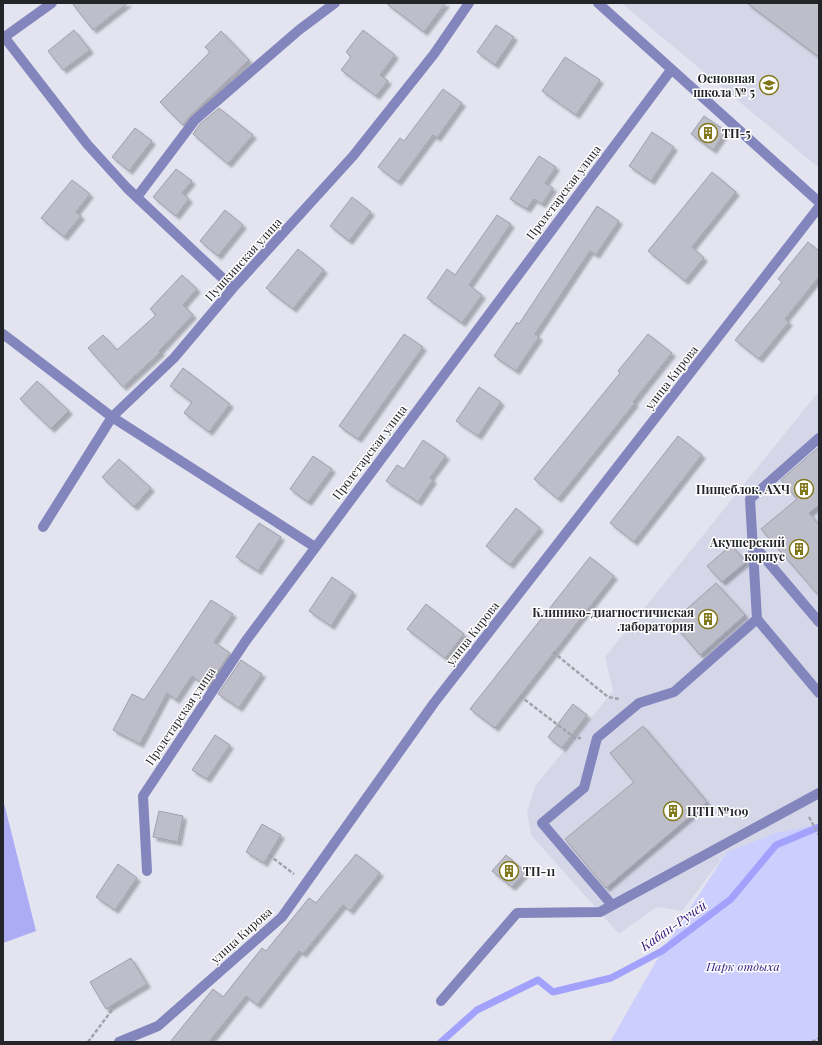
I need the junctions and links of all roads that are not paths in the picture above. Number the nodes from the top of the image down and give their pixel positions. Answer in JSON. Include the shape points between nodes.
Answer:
{"nodes":[{"id":1,"x":52,"y":3,"type":"edge"},
{"id":2,"x":335,"y":3,"type":"edge"},
{"id":3,"x":469,"y":3,"type":"edge"},
{"id":4,"x":598,"y":3,"type":"edge"},
{"id":5,"x":4,"y":38,"type":"edge"},
{"id":6,"x":671,"y":70,"type":"junction"},
{"id":7,"x":137,"y":197,"type":"junction"},
{"id":8,"x":819,"y":202,"type":"edge"},
{"id":9,"x":819,"y":207,"type":"edge"},
{"id":10,"x":233,"y":288,"type":"junction"},
{"id":11,"x":3,"y":334,"type":"edge"},
{"id":12,"x":112,"y":417,"type":"junction"},
{"id":13,"x":819,"y":438,"type":"edge"},
{"id":14,"x":43,"y":527,"type":"dead end"},
{"id":15,"x":752,"y":543,"type":"junction"},
{"id":16,"x":315,"y":547,"type":"junction"},
{"id":17,"x":757,"y":618,"type":"junction"},
{"id":18,"x":819,"y":622,"type":"edge"},
{"id":19,"x":819,"y":693,"type":"edge"},
{"id":20,"x":819,"y":793,"type":"edge"},
{"id":21,"x":147,"y":871,"type":"dead end"},
{"id":22,"x":612,"y":905,"type":"junction"},
{"id":23,"x":441,"y":1001,"type":"dead end"},
{"id":24,"x":119,"y":1042,"type":"edge"}],
"edges":[{"from":1,"to":5,"type":"street"},
{"from":2,"to":7,"type":"street","via":[[299,30],[195,120]]},
{"from":3,"to":10,"type":"street","name":"Пушкинская улица","via":[[434,54],[353,156]]},
{"from":4,"to":6,"type":"street"},
{"from":5,"to":7,"type":"street","via":[[87,144]]},
{"from":6,"to":8,"type":"street"},
{"from":6,"to":16,"type":"street","name":"Пролетарская улица"},
{"from":7,"to":10,"type":"street"},
{"from":9,"to":24,"type":"street","name":"улица Кирова","via":[[434,703],[282,917],[158,1026]]},
{"from":10,"to":12,"type":"street","name":"Пушкинская улица","via":[[174,358]]},
{"from":11,"to":12,"type":"street"},
{"from":12,"to":14,"type":"street","name":"Пушкинская улица"},
{"from":12,"to":16,"type":"street"},
{"from":13,"to":15,"type":"street","via":[[750,499]]},
{"from":15,"to":17,"type":"street"},
{"from":15,"to":18,"type":"street"},
{"from":16,"to":21,"type":"street","name":"Пролетарская улица","via":[[245,642],[143,796]]},
{"from":17,"to":19,"type":"street"},
{"from":17,"to":22,"type":"street","via":[[674,692],[639,703],[597,738],[584,788],[542,823]]},
{"from":20,"to":22,"type":"street"},
{"from":22,"to":23,"type":"street","via":[[600,912],[517,913]]}]}
